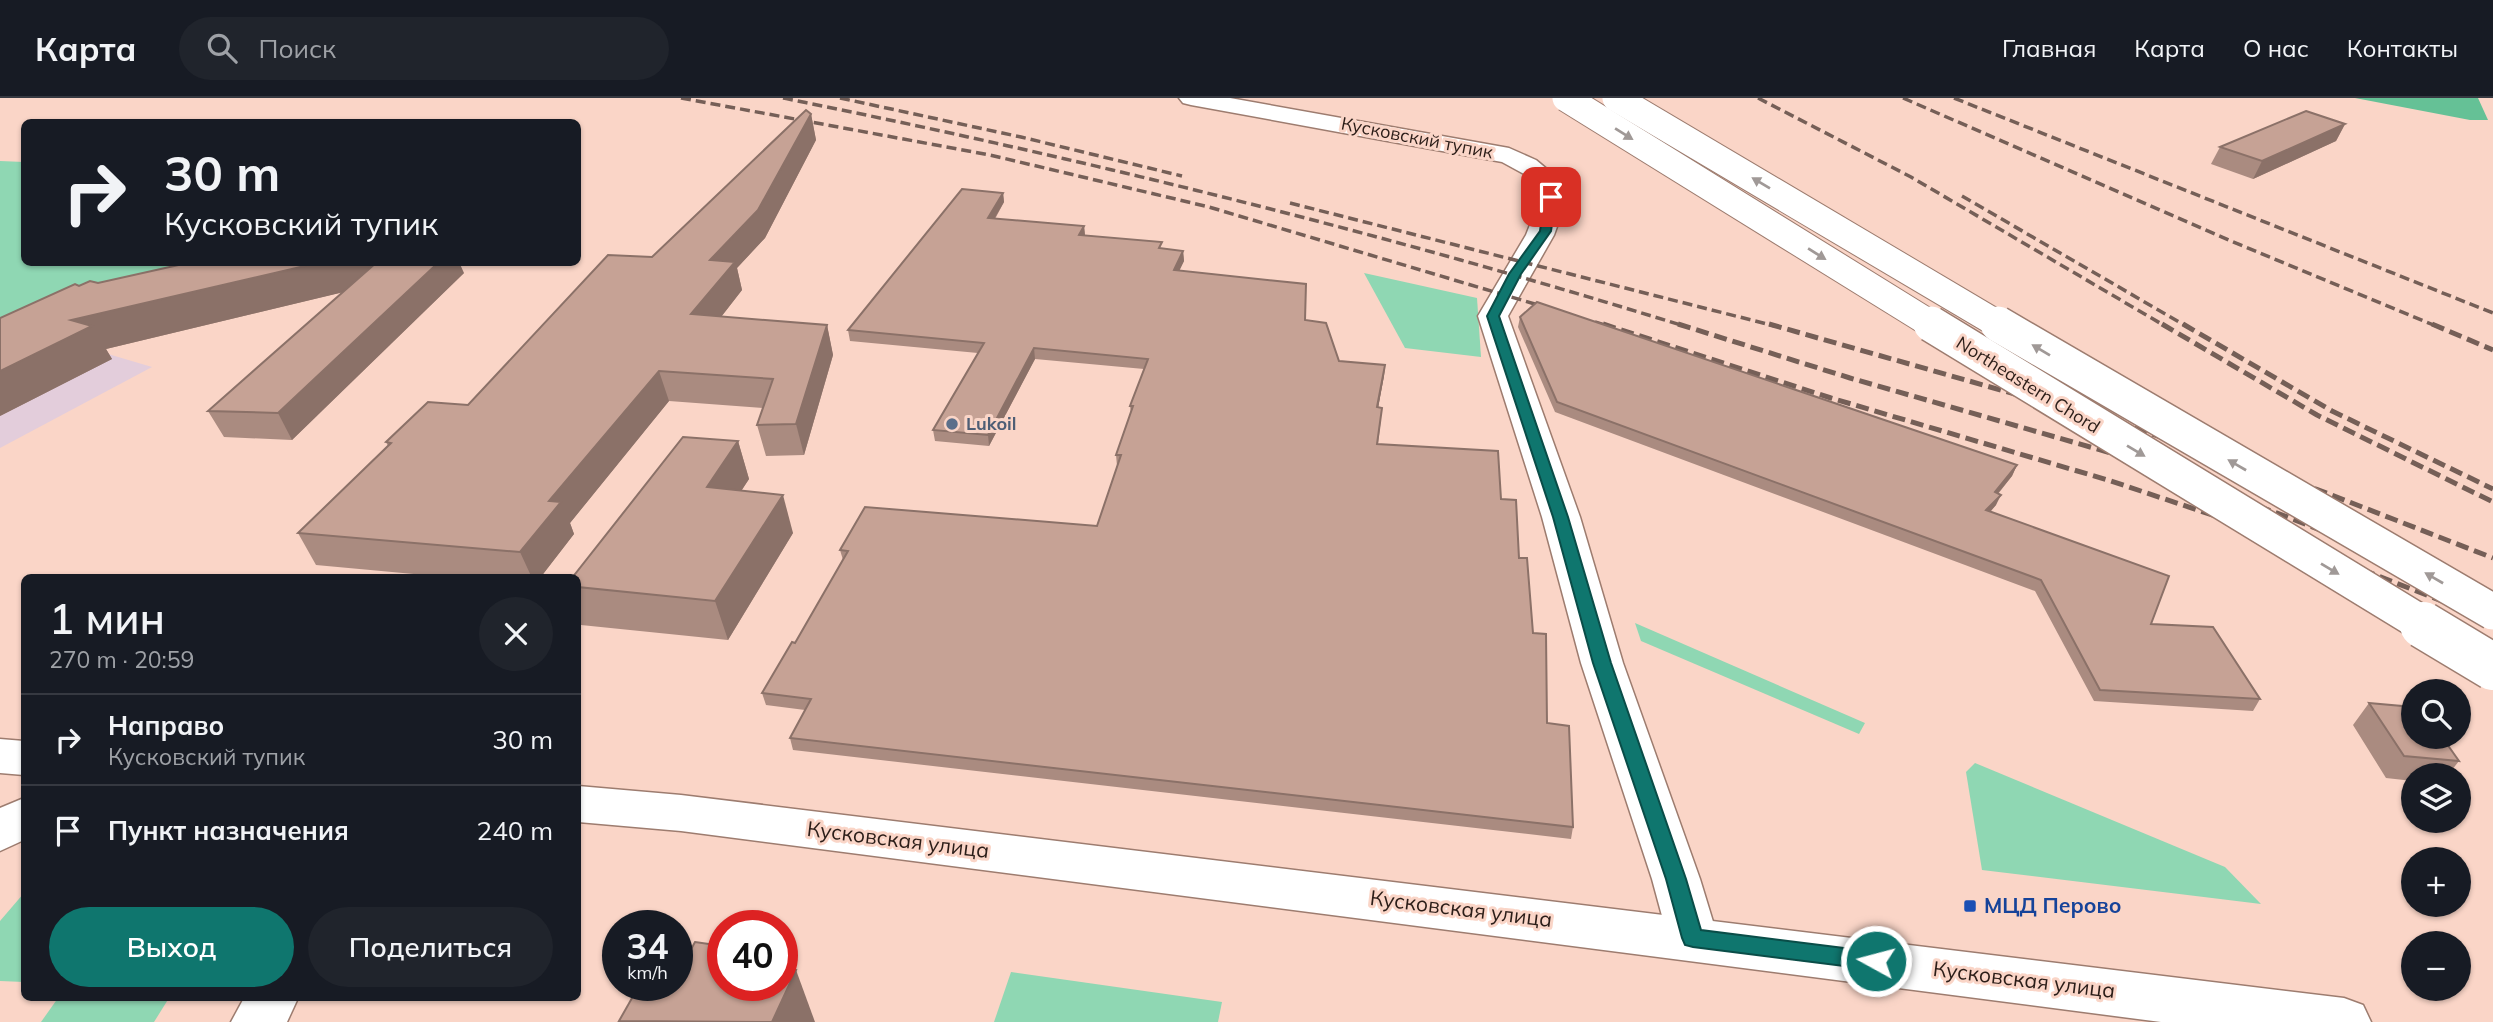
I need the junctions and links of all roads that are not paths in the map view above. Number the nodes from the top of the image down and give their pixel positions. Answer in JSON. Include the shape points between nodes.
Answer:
{"nodes":[{"id":1,"x":1191,"y":98,"type":"edge"},
{"id":2,"x":1566,"y":98,"type":"edge"},
{"id":3,"x":1616,"y":98,"type":"edge"},
{"id":4,"x":2493,"y":612,"type":"edge"},
{"id":5,"x":2493,"y":667,"type":"edge"},
{"id":6,"x":0,"y":756,"type":"edge"},
{"id":7,"x":21,"y":758,"type":"edge"},
{"id":8,"x":581,"y":804,"type":"edge"},
{"id":9,"x":21,"y":818,"type":"edge"},
{"id":10,"x":0,"y":832,"type":"edge"},
{"id":11,"x":1693,"y":938,"type":"junction"},
{"id":12,"x":270,"y":1001,"type":"edge"},
{"id":13,"x":258,"y":1022,"type":"edge"},
{"id":14,"x":2344,"y":1022,"type":"edge"}],
"edges":[{"from":1,"to":11,"type":"street","name":"Кусковский тупик","via":[[1509,156],[1535,169],[1545,182],[1551,197],[1545,231],[1493,316]]},
{"from":2,"to":5,"type":"street","name":"Northeastern Chord","one_way":true,"bridge":true},
{"from":4,"to":3,"type":"street","name":"Northeastern Chord","one_way":true,"bridge":true},
{"from":6,"to":7,"type":"street"},
{"from":8,"to":11,"type":"street","name":"Кусковская улица"},
{"from":9,"to":10,"type":"street"},
{"from":11,"to":14,"type":"street","name":"Кусковская улица"},
{"from":12,"to":13,"type":"street"}]}
